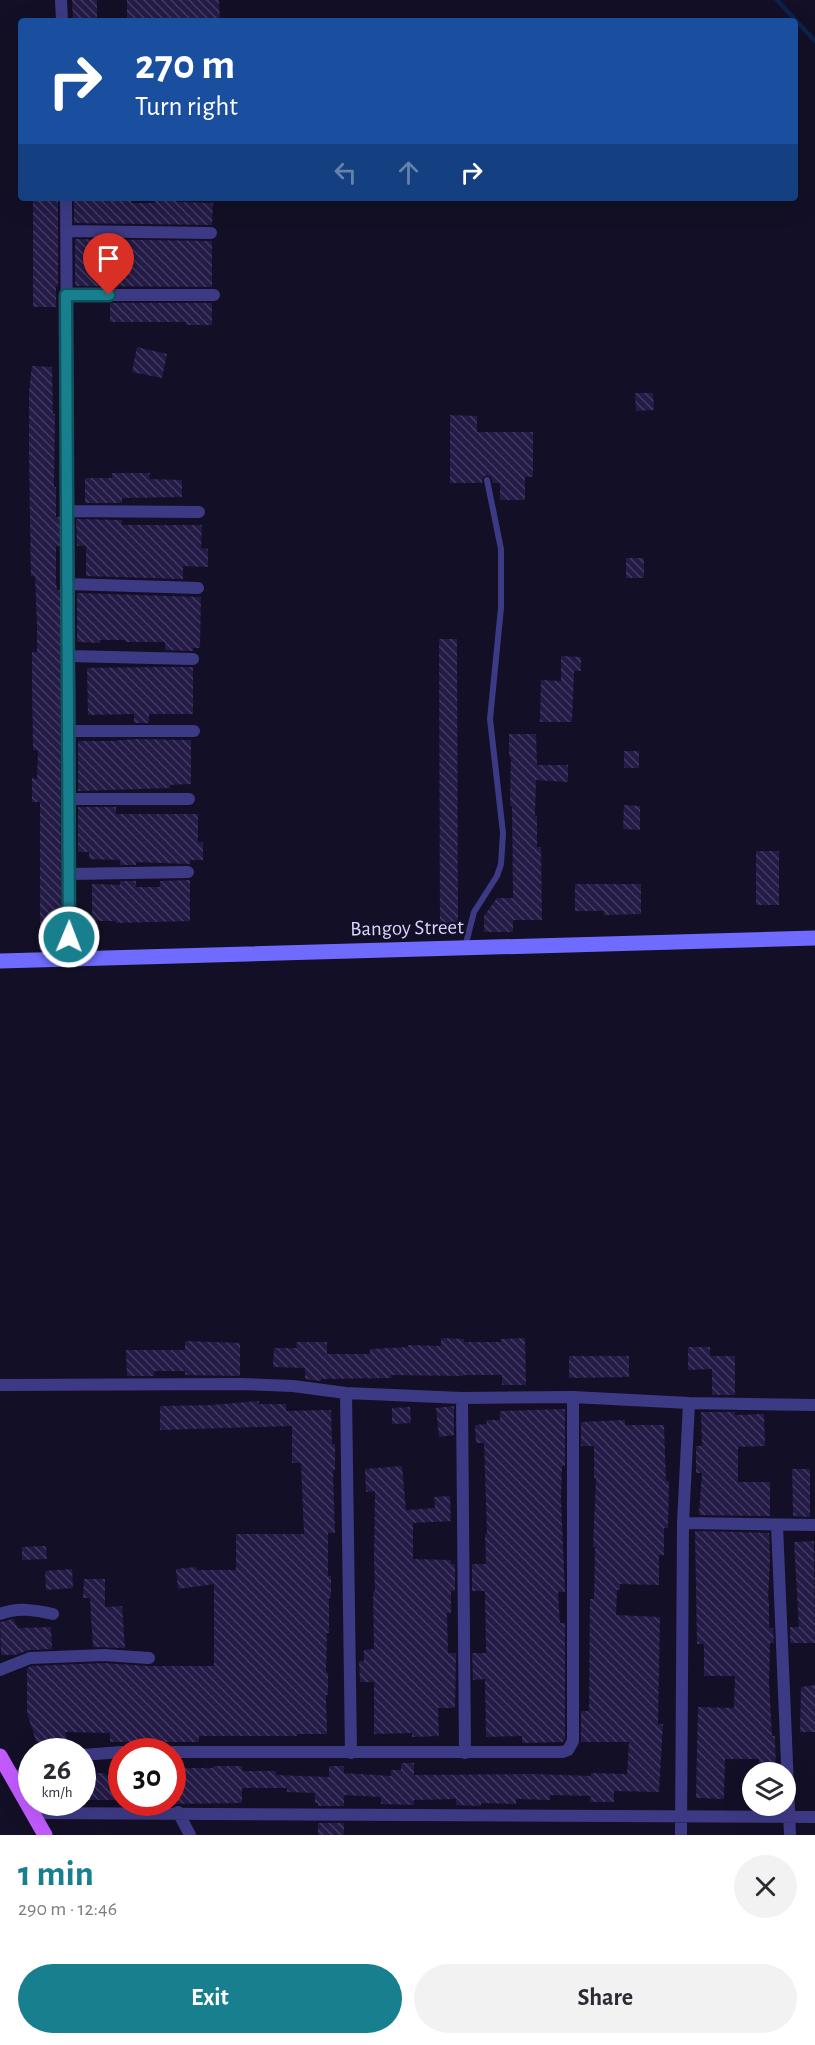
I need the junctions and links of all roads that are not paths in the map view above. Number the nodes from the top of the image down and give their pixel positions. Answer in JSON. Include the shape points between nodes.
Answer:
{"nodes":[{"id":1,"x":61,"y":0,"type":"edge"},
{"id":2,"x":62,"y":18,"type":"edge"},
{"id":3,"x":66,"y":201,"type":"edge"},
{"id":4,"x":66,"y":231,"type":"junction"},
{"id":5,"x":211,"y":232,"type":"dead end"},
{"id":6,"x":66,"y":295,"type":"junction"},
{"id":7,"x":214,"y":295,"type":"dead end"},
{"id":8,"x":487,"y":480,"type":"dead end"},
{"id":9,"x":68,"y":511,"type":"junction"},
{"id":10,"x":199,"y":513,"type":"dead end"},
{"id":11,"x":68,"y":584,"type":"junction"},
{"id":12,"x":198,"y":588,"type":"dead end"},
{"id":13,"x":69,"y":656,"type":"junction"},
{"id":14,"x":193,"y":659,"type":"dead end"},
{"id":15,"x":69,"y":731,"type":"junction"},
{"id":16,"x":194,"y":731,"type":"dead end"},
{"id":17,"x":70,"y":798,"type":"junction"},
{"id":18,"x":189,"y":799,"type":"dead end"},
{"id":19,"x":188,"y":872,"type":"dead end"},
{"id":20,"x":70,"y":874,"type":"junction"},
{"id":21,"x":815,"y":938,"type":"edge"},
{"id":22,"x":465,"y":947,"type":"junction"},
{"id":23,"x":69,"y":958,"type":"junction"},
{"id":24,"x":0,"y":961,"type":"edge"},
{"id":25,"x":0,"y":1385,"type":"edge"},
{"id":26,"x":346,"y":1393,"type":"junction"},
{"id":27,"x":573,"y":1397,"type":"junction"},
{"id":28,"x":462,"y":1398,"type":"junction"},
{"id":29,"x":689,"y":1403,"type":"junction"},
{"id":30,"x":815,"y":1404,"type":"edge"},
{"id":31,"x":683,"y":1523,"type":"junction"},
{"id":32,"x":777,"y":1525,"type":"junction"},
{"id":33,"x":815,"y":1525,"type":"edge"},
{"id":34,"x":0,"y":1614,"type":"edge"},
{"id":35,"x":53,"y":1614,"type":"dead end"},
{"id":36,"x":149,"y":1658,"type":"dead end"},
{"id":37,"x":0,"y":1670,"type":"edge"},
{"id":38,"x":186,"y":1752,"type":"edge"},
{"id":39,"x":351,"y":1753,"type":"junction"},
{"id":40,"x":465,"y":1753,"type":"junction"},
{"id":41,"x":0,"y":1756,"type":"edge"},
{"id":42,"x":18,"y":1776,"type":"edge"},
{"id":43,"x":12,"y":1778,"type":"junction"},
{"id":44,"x":18,"y":1788,"type":"edge"},
{"id":45,"x":186,"y":1812,"type":"edge"},
{"id":46,"x":35,"y":1816,"type":"edge"},
{"id":47,"x":180,"y":1816,"type":"edge"},
{"id":48,"x":681,"y":1817,"type":"junction"},
{"id":49,"x":815,"y":1817,"type":"edge"},
{"id":50,"x":789,"y":1818,"type":"junction"},
{"id":51,"x":45,"y":1835,"type":"edge"},
{"id":52,"x":190,"y":1835,"type":"edge"},
{"id":53,"x":681,"y":1835,"type":"edge"},
{"id":54,"x":789,"y":1835,"type":"edge"}],
"edges":[{"from":1,"to":2,"type":"street"},
{"from":3,"to":4,"type":"street"},
{"from":4,"to":5,"type":"street"},
{"from":4,"to":6,"type":"street"},
{"from":6,"to":7,"type":"street"},
{"from":6,"to":9,"type":"street"},
{"from":8,"to":22,"type":"lane","via":[[501,549],[501,608],[490,719],[503,841],[497,876],[474,912]]},
{"from":9,"to":10,"type":"street"},
{"from":9,"to":11,"type":"street"},
{"from":11,"to":12,"type":"street"},
{"from":11,"to":13,"type":"street"},
{"from":13,"to":14,"type":"street"},
{"from":13,"to":15,"type":"street"},
{"from":15,"to":16,"type":"street"},
{"from":15,"to":17,"type":"street"},
{"from":17,"to":18,"type":"street"},
{"from":17,"to":20,"type":"street"},
{"from":19,"to":20,"type":"street"},
{"from":20,"to":23,"type":"street"},
{"from":21,"to":22,"type":"main road","name":"Bangoy Street"},
{"from":22,"to":23,"type":"main road","name":"Bangoy Street"},
{"from":23,"to":24,"type":"main road","name":"Bangoy Street"},
{"from":25,"to":26,"type":"street","via":[[241,1383]]},
{"from":26,"to":28,"type":"street"},
{"from":26,"to":39,"type":"street"},
{"from":27,"to":28,"type":"street"},
{"from":27,"to":29,"type":"street"},
{"from":27,"to":40,"type":"street","via":[[572,1746],[562,1752]]},
{"from":28,"to":40,"type":"street"},
{"from":29,"to":30,"type":"street"},
{"from":29,"to":31,"type":"street"},
{"from":31,"to":32,"type":"street"},
{"from":31,"to":48,"type":"street"},
{"from":32,"to":33,"type":"street"},
{"from":32,"to":50,"type":"street"},
{"from":34,"to":35,"type":"street","via":[[21,1610]]},
{"from":36,"to":37,"type":"street","via":[[30,1658]]},
{"from":38,"to":39,"type":"street"},
{"from":39,"to":40,"type":"street"},
{"from":41,"to":43,"type":"main road"},
{"from":42,"to":43,"type":"street"},
{"from":43,"to":44,"type":"main road"},
{"from":45,"to":48,"type":"street"},
{"from":46,"to":51,"type":"main road"},
{"from":47,"to":52,"type":"street"},
{"from":48,"to":50,"type":"street"},
{"from":48,"to":53,"type":"street"},
{"from":49,"to":50,"type":"street"},
{"from":50,"to":54,"type":"street"}]}
